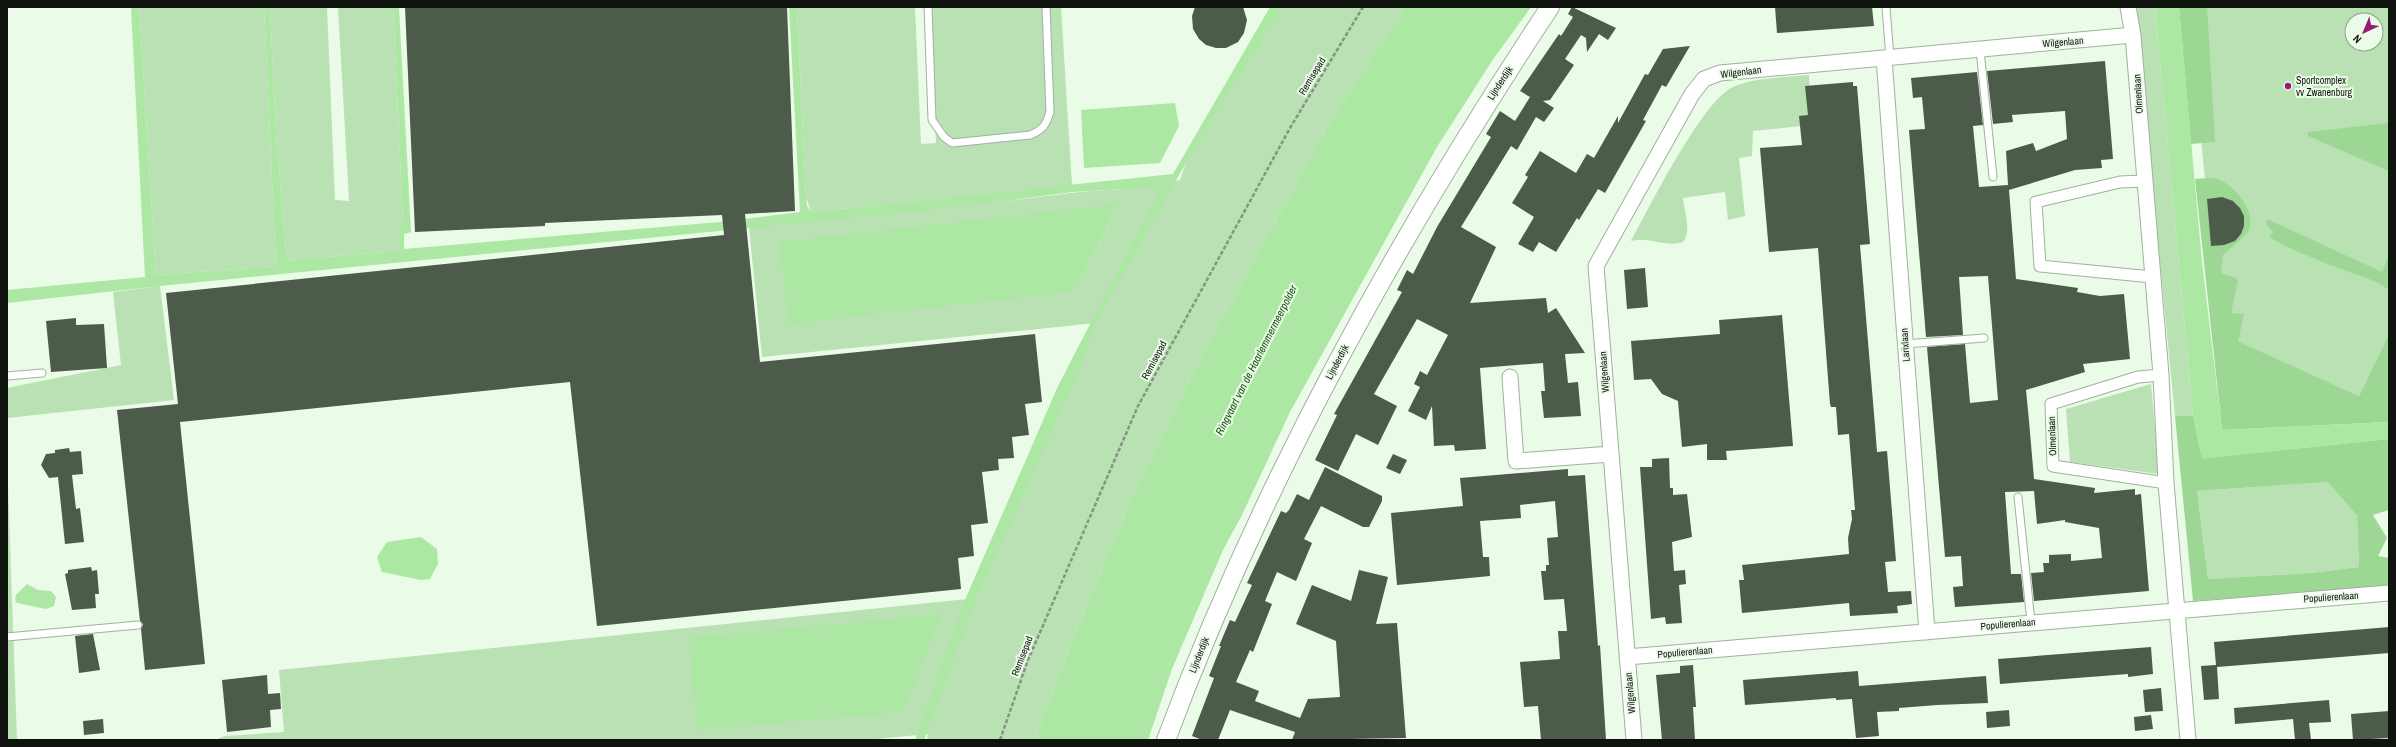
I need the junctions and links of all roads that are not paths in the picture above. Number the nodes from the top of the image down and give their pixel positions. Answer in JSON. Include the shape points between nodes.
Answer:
{"nodes":[{"id":1,"x":928,"y":7,"type":"edge"},
{"id":2,"x":1046,"y":7,"type":"edge"},
{"id":3,"x":1550,"y":7,"type":"edge"},
{"id":4,"x":1886,"y":7,"type":"edge"},
{"id":5,"x":2128,"y":7,"type":"edge"},
{"id":6,"x":2133,"y":35,"type":"junction"},
{"id":7,"x":1980,"y":50,"type":"junction"},
{"id":8,"x":1887,"y":58,"type":"junction"},
{"id":9,"x":1993,"y":177,"type":"dead end"},
{"id":10,"x":2144,"y":181,"type":"junction"},
{"id":11,"x":2152,"y":277,"type":"junction"},
{"id":12,"x":1984,"y":338,"type":"dead end"},
{"id":13,"x":1905,"y":344,"type":"junction"},
{"id":14,"x":42,"y":373,"type":"dead end"},
{"id":15,"x":2161,"y":375,"type":"junction"},
{"id":16,"x":7,"y":376,"type":"edge"},
{"id":17,"x":1510,"y":377,"type":"dead end"},
{"id":18,"x":1611,"y":454,"type":"junction"},
{"id":19,"x":2166,"y":483,"type":"junction"},
{"id":20,"x":2018,"y":497,"type":"dead end"},
{"id":21,"x":2389,"y":593,"type":"edge"},
{"id":22,"x":2176,"y":609,"type":"junction"},
{"id":23,"x":2031,"y":622,"type":"junction"},
{"id":24,"x":138,"y":625,"type":"dead end"},
{"id":25,"x":1927,"y":632,"type":"junction"},
{"id":26,"x":7,"y":637,"type":"edge"},
{"id":27,"x":1627,"y":657,"type":"junction"},
{"id":28,"x":1166,"y":740,"type":"edge"},
{"id":29,"x":1634,"y":740,"type":"edge"},
{"id":30,"x":2188,"y":740,"type":"edge"}],
"edges":[{"from":1,"to":2,"type":"lane","via":[[932,120],[944,137],[952,143],[1030,135],[1039,132],[1046,125],[1050,112]]},
{"from":3,"to":28,"type":"street","name":"Lijnderdijk","via":[[1427,201],[1302,428],[1226,588]]},
{"from":4,"to":8,"type":"lane"},
{"from":5,"to":6,"type":"street","name":"Olmenlaan"},
{"from":6,"to":7,"type":"street","name":"Wilgenlaan"},
{"from":6,"to":10,"type":"street","name":"Olmenlaan"},
{"from":7,"to":8,"type":"street","name":"Wilgenlaan"},
{"from":7,"to":9,"type":"lane"},
{"from":8,"to":13,"type":"street","name":"Larixlaan"},
{"from":8,"to":18,"type":"street","name":"Wilgenlaan","via":[[1720,73],[1704,79],[1692,94],[1596,266]]},
{"from":10,"to":11,"type":"street","name":"Olmenlaan"},
{"from":10,"to":11,"type":"street","via":[[2120,182],[2036,202],[2040,266]]},
{"from":11,"to":15,"type":"street","name":"Olmenlaan"},
{"from":12,"to":13,"type":"lane"},
{"from":13,"to":25,"type":"street","name":"Larixlaan"},
{"from":14,"to":16,"type":"lane"},
{"from":15,"to":19,"type":"street","name":"Olmenlaan"},
{"from":15,"to":19,"type":"street","name":"Olmenlaan","via":[[2138,377],[2051,404],[2053,466]]},
{"from":17,"to":18,"type":"street","via":[[1516,461]]},
{"from":18,"to":27,"type":"street","name":"Wilgenlaan"},
{"from":19,"to":22,"type":"street","name":"Olmenlaan"},
{"from":20,"to":23,"type":"lane"},
{"from":21,"to":22,"type":"street","name":"Populierenlaan"},
{"from":22,"to":23,"type":"street","name":"Populierenlaan"},
{"from":22,"to":30,"type":"street","name":"Olmenlaan"},
{"from":23,"to":25,"type":"street","name":"Populierenlaan"},
{"from":24,"to":26,"type":"lane"},
{"from":25,"to":27,"type":"street","name":"Populierenlaan"},
{"from":27,"to":29,"type":"street","name":"Wilgenlaan"}]}
